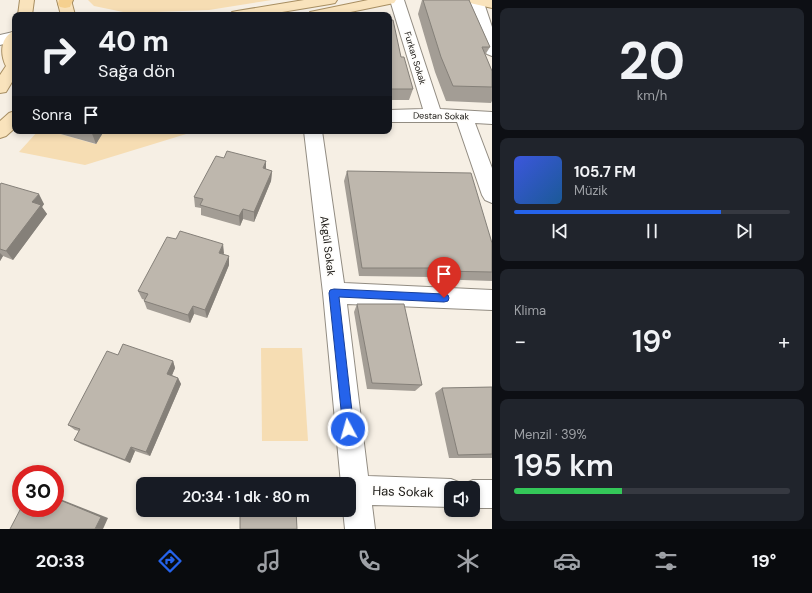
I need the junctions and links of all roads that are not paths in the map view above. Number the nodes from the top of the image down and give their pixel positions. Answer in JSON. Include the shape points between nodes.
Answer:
{"nodes":[{"id":1,"x":27,"y":0,"type":"edge"},
{"id":2,"x":330,"y":0,"type":"edge"},
{"id":3,"x":389,"y":0,"type":"edge"},
{"id":4,"x":396,"y":0,"type":"edge"},
{"id":5,"x":476,"y":0,"type":"edge"},
{"id":6,"x":492,"y":4,"type":"edge"},
{"id":7,"x":25,"y":12,"type":"edge"},
{"id":8,"x":256,"y":12,"type":"edge"},
{"id":9,"x":329,"y":12,"type":"edge"},
{"id":10,"x":9,"y":38,"type":"edge"},
{"id":11,"x":492,"y":52,"type":"edge"},
{"id":12,"x":9,"y":63,"type":"edge"},
{"id":13,"x":0,"y":88,"type":"edge"},
{"id":14,"x":433,"y":115,"type":"junction"},
{"id":15,"x":392,"y":116,"type":"edge"},
{"id":16,"x":464,"y":117,"type":"junction"},
{"id":17,"x":492,"y":118,"type":"edge"},
{"id":18,"x":12,"y":120,"type":"edge"},
{"id":19,"x":0,"y":132,"type":"edge"},
{"id":20,"x":313,"y":134,"type":"edge"},
{"id":21,"x":492,"y":195,"type":"edge"},
{"id":22,"x":334,"y":293,"type":"junction"},
{"id":23,"x":492,"y":300,"type":"edge"},
{"id":24,"x":354,"y":477,"type":"edge"},
{"id":25,"x":356,"y":490,"type":"edge"},
{"id":26,"x":444,"y":493,"type":"edge"},
{"id":27,"x":480,"y":494,"type":"edge"},
{"id":28,"x":492,"y":494,"type":"edge"},
{"id":29,"x":356,"y":498,"type":"edge"},
{"id":30,"x":360,"y":529,"type":"edge"}],
"edges":[{"from":1,"to":7,"type":"main road"},
{"from":2,"to":8,"type":"main road"},
{"from":3,"to":9,"type":"main road"},
{"from":4,"to":14,"type":"street","name":"Furkan Sokak"},
{"from":5,"to":6,"type":"main road"},
{"from":5,"to":11,"type":"street"},
{"from":10,"to":12,"type":"main road","via":[[6,52]]},
{"from":12,"to":13,"type":"main road"},
{"from":14,"to":15,"type":"street","name":"Destan Sokak"},
{"from":14,"to":16,"type":"street","name":"Destan Sokak"},
{"from":16,"to":17,"type":"street","name":"Destan Sokak"},
{"from":16,"to":21,"type":"street"},
{"from":18,"to":19,"type":"main road"},
{"from":20,"to":22,"type":"street","name":"Akgül Sokak"},
{"from":22,"to":23,"type":"street"},
{"from":22,"to":24,"type":"street","name":"Akgül Sokak"},
{"from":25,"to":26,"type":"street","name":"Has Sokak"},
{"from":27,"to":28,"type":"street"},
{"from":29,"to":30,"type":"street","name":"Akgül Sokak"}]}
